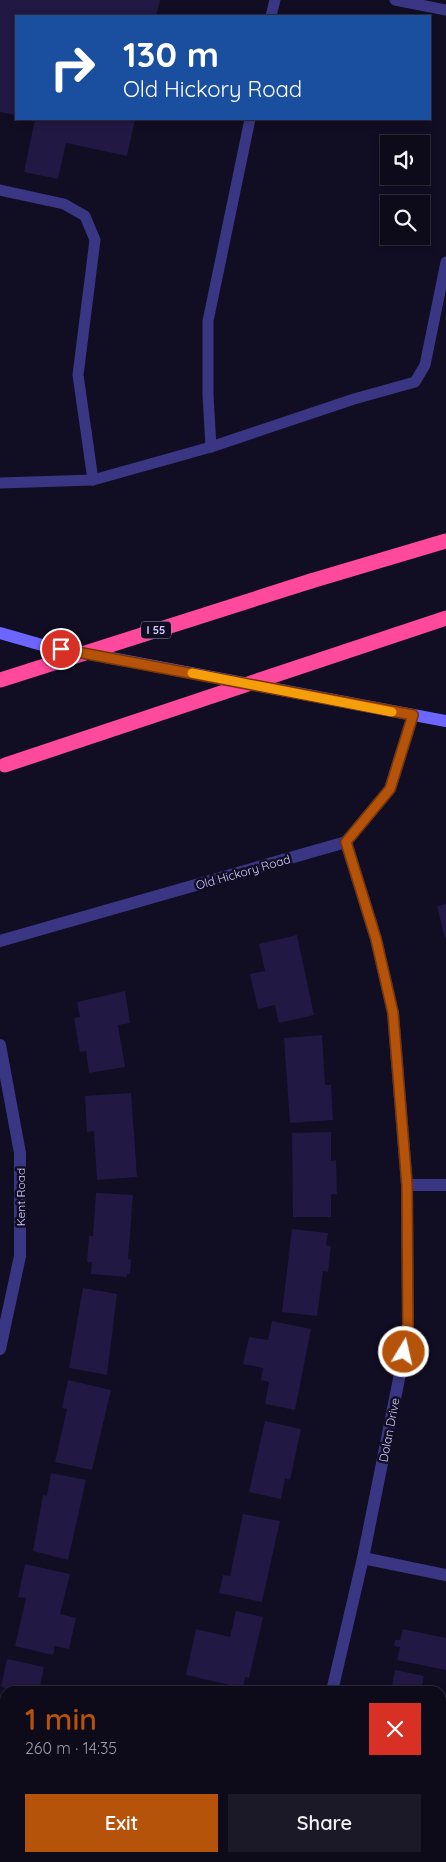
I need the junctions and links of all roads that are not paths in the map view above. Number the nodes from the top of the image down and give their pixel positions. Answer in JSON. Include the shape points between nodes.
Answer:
{"nodes":[{"id":1,"x":275,"y":0,"type":"edge"},
{"id":2,"x":395,"y":0,"type":"edge"},
{"id":3,"x":446,"y":10,"type":"edge"},
{"id":4,"x":271,"y":15,"type":"edge"},
{"id":5,"x":250,"y":120,"type":"edge"},
{"id":6,"x":0,"y":190,"type":"edge"},
{"id":7,"x":446,"y":262,"type":"edge"},
{"id":8,"x":211,"y":447,"type":"junction"},
{"id":9,"x":93,"y":480,"type":"junction"},
{"id":10,"x":0,"y":483,"type":"edge"},
{"id":11,"x":446,"y":541,"type":"edge"},
{"id":12,"x":446,"y":618,"type":"edge"},
{"id":13,"x":0,"y":633,"type":"edge"},
{"id":14,"x":0,"y":680,"type":"edge"},
{"id":15,"x":413,"y":715,"type":"junction"},
{"id":16,"x":446,"y":721,"type":"edge"},
{"id":17,"x":2,"y":766,"type":"edge"},
{"id":18,"x":346,"y":842,"type":"junction"},
{"id":19,"x":0,"y":940,"type":"edge"},
{"id":20,"x":0,"y":1045,"type":"edge"},
{"id":21,"x":407,"y":1185,"type":"junction"},
{"id":22,"x":446,"y":1185,"type":"edge"},
{"id":23,"x":0,"y":1348,"type":"edge"},
{"id":24,"x":363,"y":1558,"type":"junction"},
{"id":25,"x":446,"y":1575,"type":"edge"},
{"id":26,"x":333,"y":1686,"type":"edge"}],
"edges":[{"from":1,"to":4,"type":"lane"},
{"from":2,"to":3,"type":"lane"},
{"from":5,"to":8,"type":"lane","via":[[208,321]]},
{"from":6,"to":9,"type":"lane","via":[[64,204],[85,216],[95,240],[78,375]]},
{"from":7,"to":8,"type":"lane","via":[[425,365],[415,382]]},
{"from":8,"to":9,"type":"lane"},
{"from":9,"to":10,"type":"lane"},
{"from":11,"to":14,"type":"highway","number":"I 55","bridge":true},
{"from":12,"to":17,"type":"highway","bridge":true},
{"from":13,"to":15,"type":"main road","via":[[42,645]]},
{"from":15,"to":16,"type":"main road"},
{"from":15,"to":18,"type":"street","via":[[390,789]]},
{"from":18,"to":19,"type":"street","name":"Old Hickory Road"},
{"from":18,"to":21,"type":"street","name":"Dolan Drive","via":[[376,939],[393,1013]]},
{"from":20,"to":23,"type":"street","name":"Kent Road","via":[[20,1153],[20,1256]]},
{"from":21,"to":22,"type":"street"},
{"from":21,"to":24,"type":"street","name":"Dolan Drive","via":[[408,1334]]},
{"from":24,"to":25,"type":"street"},
{"from":24,"to":26,"type":"street","name":"Dolan Drive"}]}
